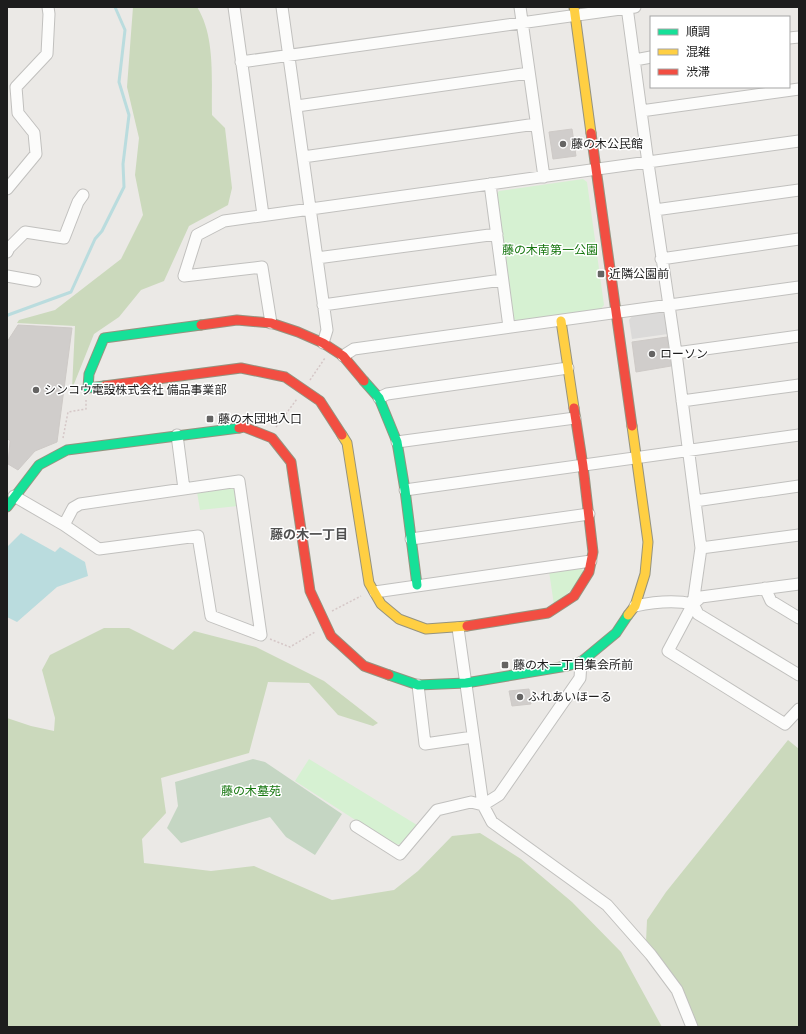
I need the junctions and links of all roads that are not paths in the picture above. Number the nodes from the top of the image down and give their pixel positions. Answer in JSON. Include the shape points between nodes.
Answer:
{"nodes":[{"id":1,"x":48,"y":7,"type":"edge"},
{"id":2,"x":234,"y":7,"type":"edge"},
{"id":3,"x":282,"y":7,"type":"edge"},
{"id":4,"x":520,"y":7,"type":"edge"},
{"id":5,"x":630,"y":7,"type":"edge"},
{"id":6,"x":574,"y":11,"type":"edge"},
{"id":7,"x":523,"y":23,"type":"junction"},
{"id":8,"x":289,"y":55,"type":"junction"},
{"id":9,"x":650,"y":57,"type":"edge"},
{"id":10,"x":635,"y":60,"type":"junction"},
{"id":11,"x":241,"y":62,"type":"junction"},
{"id":12,"x":529,"y":73,"type":"junction"},
{"id":13,"x":799,"y":89,"type":"edge"},
{"id":14,"x":297,"y":106,"type":"junction"},
{"id":15,"x":641,"y":111,"type":"junction"},
{"id":16,"x":536,"y":124,"type":"junction"},
{"id":17,"x":799,"y":141,"type":"edge"},
{"id":18,"x":303,"y":157,"type":"junction"},
{"id":19,"x":648,"y":163,"type":"junction"},
{"id":20,"x":596,"y":170,"type":"junction"},
{"id":21,"x":544,"y":177,"type":"junction"},
{"id":22,"x":490,"y":184,"type":"junction"},
{"id":23,"x":7,"y":189,"type":"edge"},
{"id":24,"x":799,"y":190,"type":"edge"},
{"id":25,"x":83,"y":196,"type":"dead end"},
{"id":26,"x":310,"y":210,"type":"junction"},
{"id":27,"x":655,"y":210,"type":"junction"},
{"id":28,"x":263,"y":215,"type":"junction"},
{"id":29,"x":497,"y":234,"type":"junction"},
{"id":30,"x":799,"y":239,"type":"edge"},
{"id":31,"x":7,"y":252,"type":"edge"},
{"id":32,"x":317,"y":258,"type":"junction"},
{"id":33,"x":662,"y":259,"type":"junction"},
{"id":34,"x":7,"y":276,"type":"edge"},
{"id":35,"x":502,"y":280,"type":"junction"},
{"id":36,"x":35,"y":281,"type":"dead end"},
{"id":37,"x":799,"y":287,"type":"edge"},
{"id":38,"x":323,"y":305,"type":"junction"},
{"id":39,"x":668,"y":305,"type":"junction"},
{"id":40,"x":616,"y":313,"type":"junction"},
{"id":41,"x":561,"y":321,"type":"junction"},
{"id":42,"x":271,"y":323,"type":"junction"},
{"id":43,"x":509,"y":327,"type":"junction"},
{"id":44,"x":799,"y":336,"type":"edge"},
{"id":45,"x":323,"y":343,"type":"junction"},
{"id":46,"x":676,"y":353,"type":"junction"},
{"id":47,"x":343,"y":356,"type":"junction"},
{"id":48,"x":568,"y":368,"type":"junction"},
{"id":49,"x":799,"y":385,"type":"edge"},
{"id":50,"x":379,"y":398,"type":"junction"},
{"id":51,"x":682,"y":401,"type":"junction"},
{"id":52,"x":575,"y":418,"type":"junction"},
{"id":53,"x":177,"y":435,"type":"junction"},
{"id":54,"x":799,"y":435,"type":"edge"},
{"id":55,"x":397,"y":442,"type":"junction"},
{"id":56,"x":688,"y":451,"type":"junction"},
{"id":57,"x":637,"y":457,"type":"junction"},
{"id":58,"x":583,"y":466,"type":"junction"},
{"id":59,"x":799,"y":486,"type":"edge"},
{"id":60,"x":184,"y":489,"type":"junction"},
{"id":61,"x":405,"y":490,"type":"junction"},
{"id":62,"x":14,"y":496,"type":"junction"},
{"id":63,"x":695,"y":501,"type":"junction"},
{"id":64,"x":7,"y":507,"type":"edge"},
{"id":65,"x":589,"y":514,"type":"junction"},
{"id":66,"x":64,"y":525,"type":"junction"},
{"id":67,"x":799,"y":535,"type":"edge"},
{"id":68,"x":412,"y":538,"type":"junction"},
{"id":69,"x":701,"y":548,"type":"junction"},
{"id":70,"x":591,"y":561,"type":"junction"},
{"id":71,"x":799,"y":584,"type":"edge"},
{"id":72,"x":418,"y":585,"type":"junction"},
{"id":73,"x":765,"y":588,"type":"junction"},
{"id":74,"x":374,"y":591,"type":"junction"},
{"id":75,"x":693,"y":604,"type":"junction"},
{"id":76,"x":635,"y":606,"type":"junction"},
{"id":77,"x":799,"y":618,"type":"edge"},
{"id":78,"x":458,"y":628,"type":"junction"},
{"id":79,"x":581,"y":662,"type":"junction"},
{"id":80,"x":799,"y":675,"type":"edge"},
{"id":81,"x":466,"y":683,"type":"junction"},
{"id":82,"x":418,"y":685,"type":"junction"},
{"id":83,"x":799,"y":710,"type":"edge"},
{"id":84,"x":473,"y":736,"type":"junction"},
{"id":85,"x":483,"y":805,"type":"junction"},
{"id":86,"x":356,"y":826,"type":"dead end"},
{"id":87,"x":692,"y":1027,"type":"edge"}],
"edges":[{"from":1,"to":23,"type":"street","via":[[47,54],[16,87],[18,113],[34,133],[36,154]]},
{"from":2,"to":11,"type":"street"},
{"from":3,"to":8,"type":"street"},
{"from":4,"to":7,"type":"street"},
{"from":5,"to":6,"type":"street"},
{"from":5,"to":10,"type":"street"},
{"from":6,"to":7,"type":"street"},
{"from":6,"to":20,"type":"street"},
{"from":7,"to":8,"type":"street"},
{"from":7,"to":12,"type":"street"},
{"from":8,"to":11,"type":"street"},
{"from":8,"to":14,"type":"street"},
{"from":9,"to":10,"type":"street"},
{"from":10,"to":15,"type":"street"},
{"from":11,"to":28,"type":"street"},
{"from":12,"to":14,"type":"street"},
{"from":12,"to":16,"type":"street"},
{"from":13,"to":15,"type":"street"},
{"from":14,"to":18,"type":"street"},
{"from":15,"to":19,"type":"street"},
{"from":16,"to":18,"type":"street"},
{"from":16,"to":21,"type":"street"},
{"from":17,"to":19,"type":"street"},
{"from":18,"to":26,"type":"street"},
{"from":19,"to":20,"type":"street"},
{"from":19,"to":27,"type":"street"},
{"from":20,"to":21,"type":"street"},
{"from":20,"to":40,"type":"street"},
{"from":21,"to":22,"type":"street"},
{"from":22,"to":26,"type":"street"},
{"from":22,"to":29,"type":"street"},
{"from":24,"to":27,"type":"street"},
{"from":25,"to":31,"type":"street","via":[[78,202],[64,238],[25,232]]},
{"from":26,"to":28,"type":"street"},
{"from":26,"to":32,"type":"street"},
{"from":27,"to":33,"type":"street"},
{"from":28,"to":42,"type":"street","via":[[224,221],[197,235],[184,276],[262,267]]},
{"from":29,"to":32,"type":"street"},
{"from":29,"to":35,"type":"street"},
{"from":30,"to":33,"type":"street"},
{"from":32,"to":38,"type":"street"},
{"from":33,"to":39,"type":"street"},
{"from":34,"to":36,"type":"street"},
{"from":35,"to":38,"type":"street"},
{"from":35,"to":43,"type":"street"},
{"from":37,"to":39,"type":"street"},
{"from":38,"to":45,"type":"street","via":[[328,330]]},
{"from":39,"to":40,"type":"street"},
{"from":39,"to":46,"type":"street"},
{"from":40,"to":41,"type":"street"},
{"from":40,"to":57,"type":"street"},
{"from":41,"to":43,"type":"street"},
{"from":41,"to":48,"type":"street"},
{"from":42,"to":45,"type":"street"},
{"from":42,"to":74,"type":"street","via":[[237,320],[104,338],[89,374],[88,388],[241,368],[284,377],[320,401],[347,443],[369,582]]},
{"from":43,"to":47,"type":"street","via":[[354,349]]},
{"from":44,"to":46,"type":"street"},
{"from":45,"to":47,"type":"street"},
{"from":46,"to":51,"type":"street"},
{"from":47,"to":50,"type":"street"},
{"from":48,"to":50,"type":"street","via":[[387,394]]},
{"from":48,"to":52,"type":"street"},
{"from":49,"to":51,"type":"street"},
{"from":50,"to":55,"type":"street"},
{"from":51,"to":56,"type":"street"},
{"from":52,"to":55,"type":"street"},
{"from":52,"to":58,"type":"street"},
{"from":53,"to":60,"type":"street"},
{"from":53,"to":62,"type":"street","via":[[67,450],[39,465]]},
{"from":53,"to":82,"type":"street","via":[[244,427],[272,438],[291,462],[310,591],[331,636],[364,666]]},
{"from":54,"to":56,"type":"street"},
{"from":55,"to":61,"type":"street"},
{"from":56,"to":57,"type":"street"},
{"from":56,"to":63,"type":"street"},
{"from":57,"to":58,"type":"street"},
{"from":57,"to":76,"type":"street","via":[[648,542],[645,574]]},
{"from":58,"to":61,"type":"street"},
{"from":58,"to":65,"type":"street"},
{"from":59,"to":63,"type":"street"},
{"from":60,"to":66,"type":"street","via":[[80,504],[74,508]]},
{"from":60,"to":66,"type":"street","via":[[239,481],[261,635],[210,616],[198,536],[99,549]]},
{"from":61,"to":68,"type":"street"},
{"from":62,"to":64,"type":"street"},
{"from":62,"to":66,"type":"street"},
{"from":63,"to":69,"type":"street"},
{"from":65,"to":68,"type":"street"},
{"from":65,"to":70,"type":"street","via":[[593,552]]},
{"from":67,"to":69,"type":"street"},
{"from":68,"to":72,"type":"street"},
{"from":69,"to":75,"type":"street"},
{"from":70,"to":72,"type":"street"},
{"from":70,"to":78,"type":"street","via":[[589,572],[574,596],[548,613]]},
{"from":71,"to":73,"type":"street"},
{"from":72,"to":74,"type":"street"},
{"from":73,"to":75,"type":"street","via":[[700,597]]},
{"from":73,"to":77,"type":"street","via":[[770,601]]},
{"from":74,"to":78,"type":"street","via":[[381,604],[399,619],[426,630]]},
{"from":75,"to":76,"type":"street","via":[[648,603]]},
{"from":75,"to":80,"type":"street","via":[[698,614]]},
{"from":75,"to":83,"type":"street","via":[[668,652],[785,724]]},
{"from":76,"to":79,"type":"street","via":[[616,633]]},
{"from":78,"to":81,"type":"street"},
{"from":79,"to":81,"type":"street"},
{"from":79,"to":85,"type":"street","via":[[580,678],[499,795]]},
{"from":81,"to":82,"type":"street"},
{"from":81,"to":84,"type":"street"},
{"from":82,"to":84,"type":"street","via":[[425,744]]},
{"from":84,"to":85,"type":"street"},
{"from":85,"to":86,"type":"street","via":[[471,802],[436,810],[400,854]]},
{"from":85,"to":87,"type":"street","via":[[492,822],[607,905],[651,955],[677,990]]}]}
